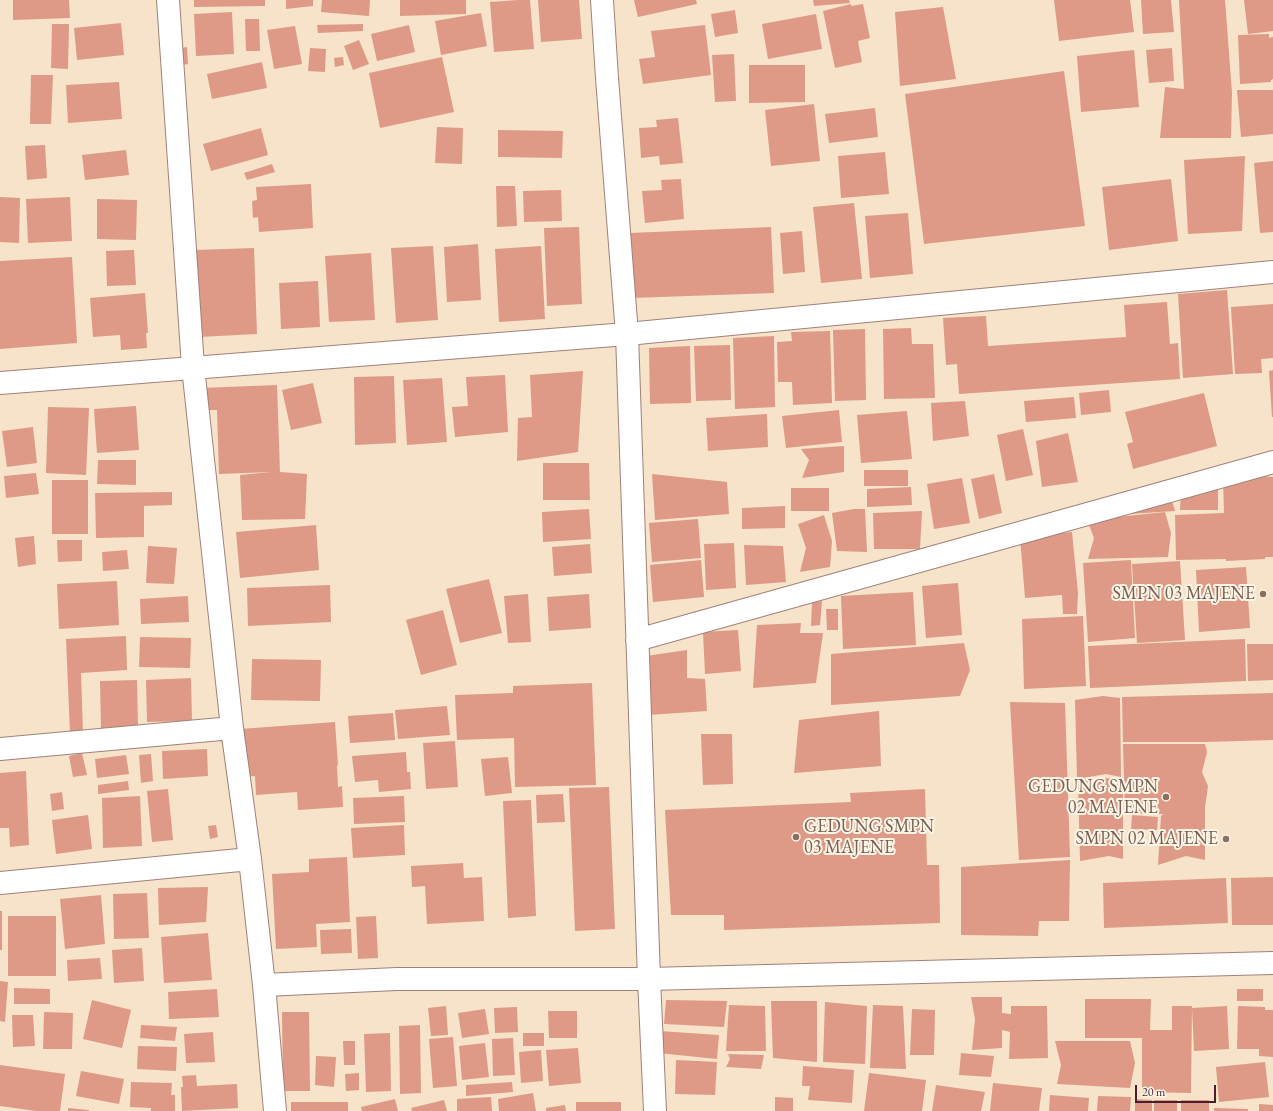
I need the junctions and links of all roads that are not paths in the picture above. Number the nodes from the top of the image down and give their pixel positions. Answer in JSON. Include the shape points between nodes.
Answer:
{"nodes":[{"id":1,"x":168,"y":0,"type":"edge"},
{"id":2,"x":602,"y":0,"type":"edge"},
{"id":3,"x":1273,"y":272,"type":"edge"},
{"id":4,"x":627,"y":334,"type":"junction"},
{"id":5,"x":193,"y":367,"type":"junction"},
{"id":6,"x":0,"y":383,"type":"edge"},
{"id":7,"x":1273,"y":462,"type":"edge"},
{"id":8,"x":637,"y":640,"type":"junction"},
{"id":9,"x":232,"y":728,"type":"junction"},
{"id":10,"x":0,"y":749,"type":"edge"},
{"id":11,"x":250,"y":860,"type":"junction"},
{"id":12,"x":0,"y":883,"type":"edge"},
{"id":13,"x":1273,"y":963,"type":"edge"},
{"id":14,"x":649,"y":979,"type":"junction"},
{"id":15,"x":264,"y":985,"type":"junction"},
{"id":16,"x":275,"y":1111,"type":"edge"},
{"id":17,"x":655,"y":1111,"type":"edge"}],
"edges":[{"from":1,"to":5,"type":"street"},
{"from":2,"to":4,"type":"street"},
{"from":3,"to":4,"type":"street"},
{"from":4,"to":5,"type":"street"},
{"from":4,"to":8,"type":"street"},
{"from":5,"to":6,"type":"street"},
{"from":5,"to":9,"type":"street"},
{"from":7,"to":8,"type":"street"},
{"from":8,"to":14,"type":"street"},
{"from":9,"to":10,"type":"street"},
{"from":9,"to":11,"type":"street"},
{"from":11,"to":12,"type":"street"},
{"from":11,"to":15,"type":"street"},
{"from":13,"to":14,"type":"street"},
{"from":14,"to":15,"type":"street","via":[[397,979]]},
{"from":14,"to":17,"type":"street"},
{"from":15,"to":16,"type":"street"}]}
